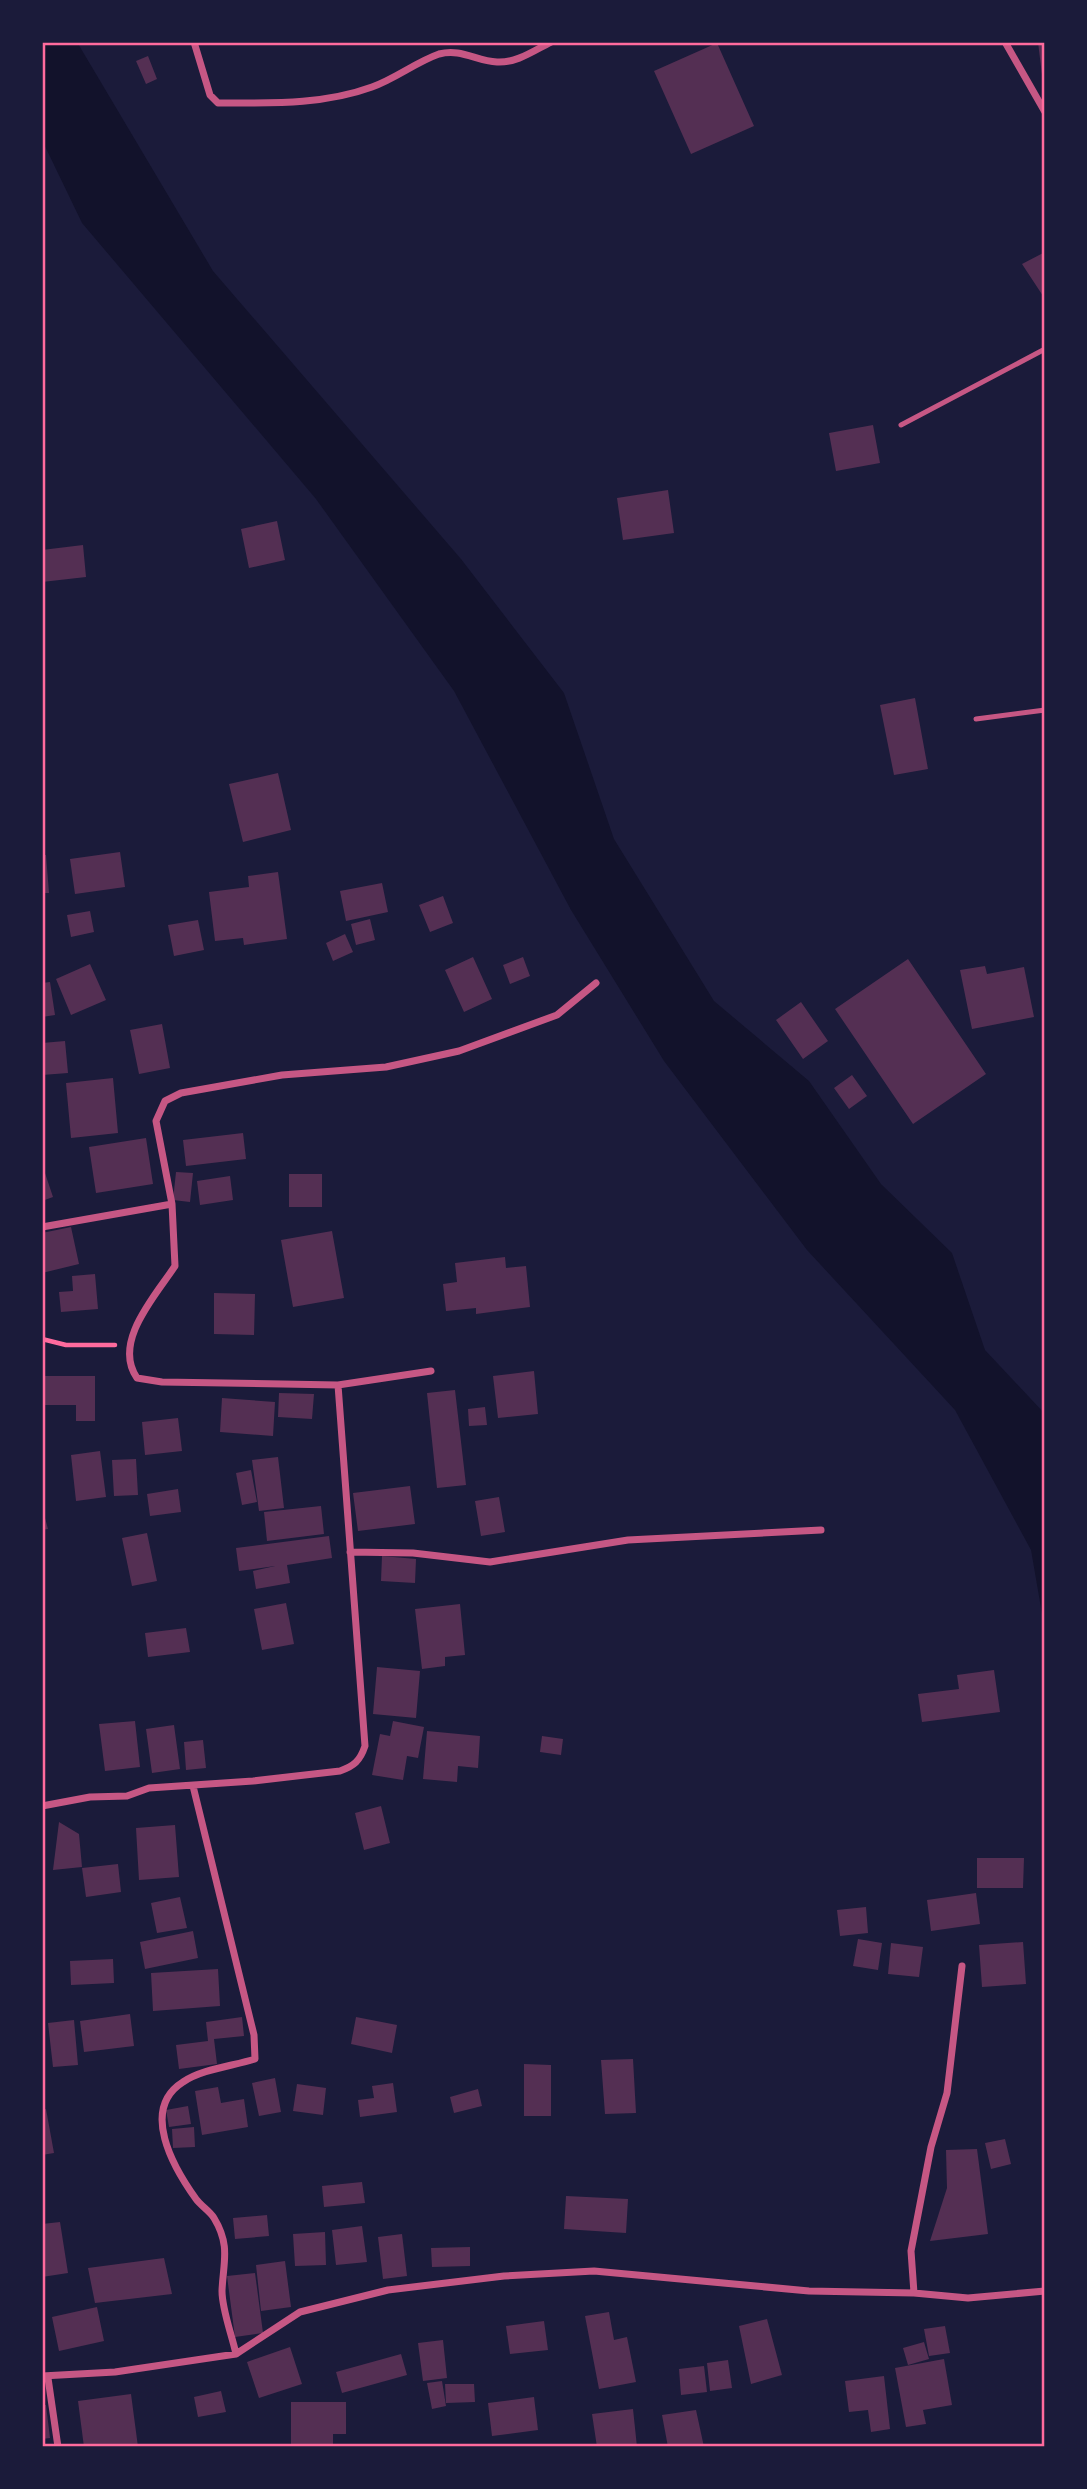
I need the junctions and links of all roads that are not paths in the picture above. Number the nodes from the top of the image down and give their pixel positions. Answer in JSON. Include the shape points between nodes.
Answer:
{"nodes":[{"id":1,"x":194,"y":42,"type":"edge"},
{"id":2,"x":551,"y":42,"type":"edge"},
{"id":3,"x":1005,"y":42,"type":"edge"},
{"id":4,"x":1043,"y":103,"type":"edge"},
{"id":5,"x":1045,"y":112,"type":"edge"},
{"id":6,"x":1045,"y":349,"type":"edge"},
{"id":7,"x":901,"y":425,"type":"dead end"},
{"id":8,"x":1045,"y":709,"type":"edge"},
{"id":9,"x":976,"y":719,"type":"dead end"},
{"id":10,"x":596,"y":983,"type":"dead end"},
{"id":11,"x":172,"y":1204,"type":"junction"},
{"id":12,"x":42,"y":1227,"type":"edge"},
{"id":13,"x":431,"y":1371,"type":"dead end"},
{"id":14,"x":338,"y":1385,"type":"junction"},
{"id":15,"x":821,"y":1530,"type":"dead end"},
{"id":16,"x":350,"y":1552,"type":"junction"},
{"id":17,"x":193,"y":1786,"type":"junction"},
{"id":18,"x":42,"y":1806,"type":"edge"},
{"id":19,"x":962,"y":1966,"type":"dead end"},
{"id":20,"x":1045,"y":2291,"type":"edge"},
{"id":21,"x":914,"y":2293,"type":"junction"},
{"id":22,"x":236,"y":2354,"type":"junction"},
{"id":23,"x":45,"y":2377,"type":"edge"},
{"id":24,"x":58,"y":2447,"type":"edge"}],
"edges":[{"from":1,"to":2,"type":"street","via":[[210,95],[218,103],[281,103],[372,87],[455,51],[494,62],[515,61]]},
{"from":3,"to":4,"type":"street"},
{"from":4,"to":5,"type":"street"},
{"from":6,"to":7,"type":"lane"},
{"from":8,"to":9,"type":"lane"},
{"from":10,"to":11,"type":"street","via":[[557,1015],[458,1051],[386,1067],[282,1075],[181,1093],[165,1101],[156,1121]]},
{"from":11,"to":12,"type":"street"},
{"from":11,"to":14,"type":"street","via":[[175,1266],[155,1293],[130,1345],[129,1366],[137,1378]]},
{"from":13,"to":14,"type":"street"},
{"from":14,"to":16,"type":"street"},
{"from":15,"to":16,"type":"street","via":[[628,1540],[489,1562],[413,1553]]},
{"from":16,"to":17,"type":"street","via":[[365,1746],[361,1757],[353,1767],[340,1771]]},
{"from":17,"to":18,"type":"street","via":[[149,1788],[127,1796]]},
{"from":17,"to":22,"type":"street","via":[[254,2035],[255,2059],[185,2080],[167,2095],[160,2115],[173,2162],[197,2201],[214,2217],[224,2245],[222,2292]]},
{"from":19,"to":21,"type":"street","via":[[947,2093],[911,2251]]},
{"from":20,"to":21,"type":"street","via":[[968,2298]]},
{"from":21,"to":22,"type":"street","via":[[809,2291],[594,2271],[503,2276],[388,2290],[300,2312]]},
{"from":22,"to":23,"type":"street"},
{"from":23,"to":24,"type":"street"}]}
